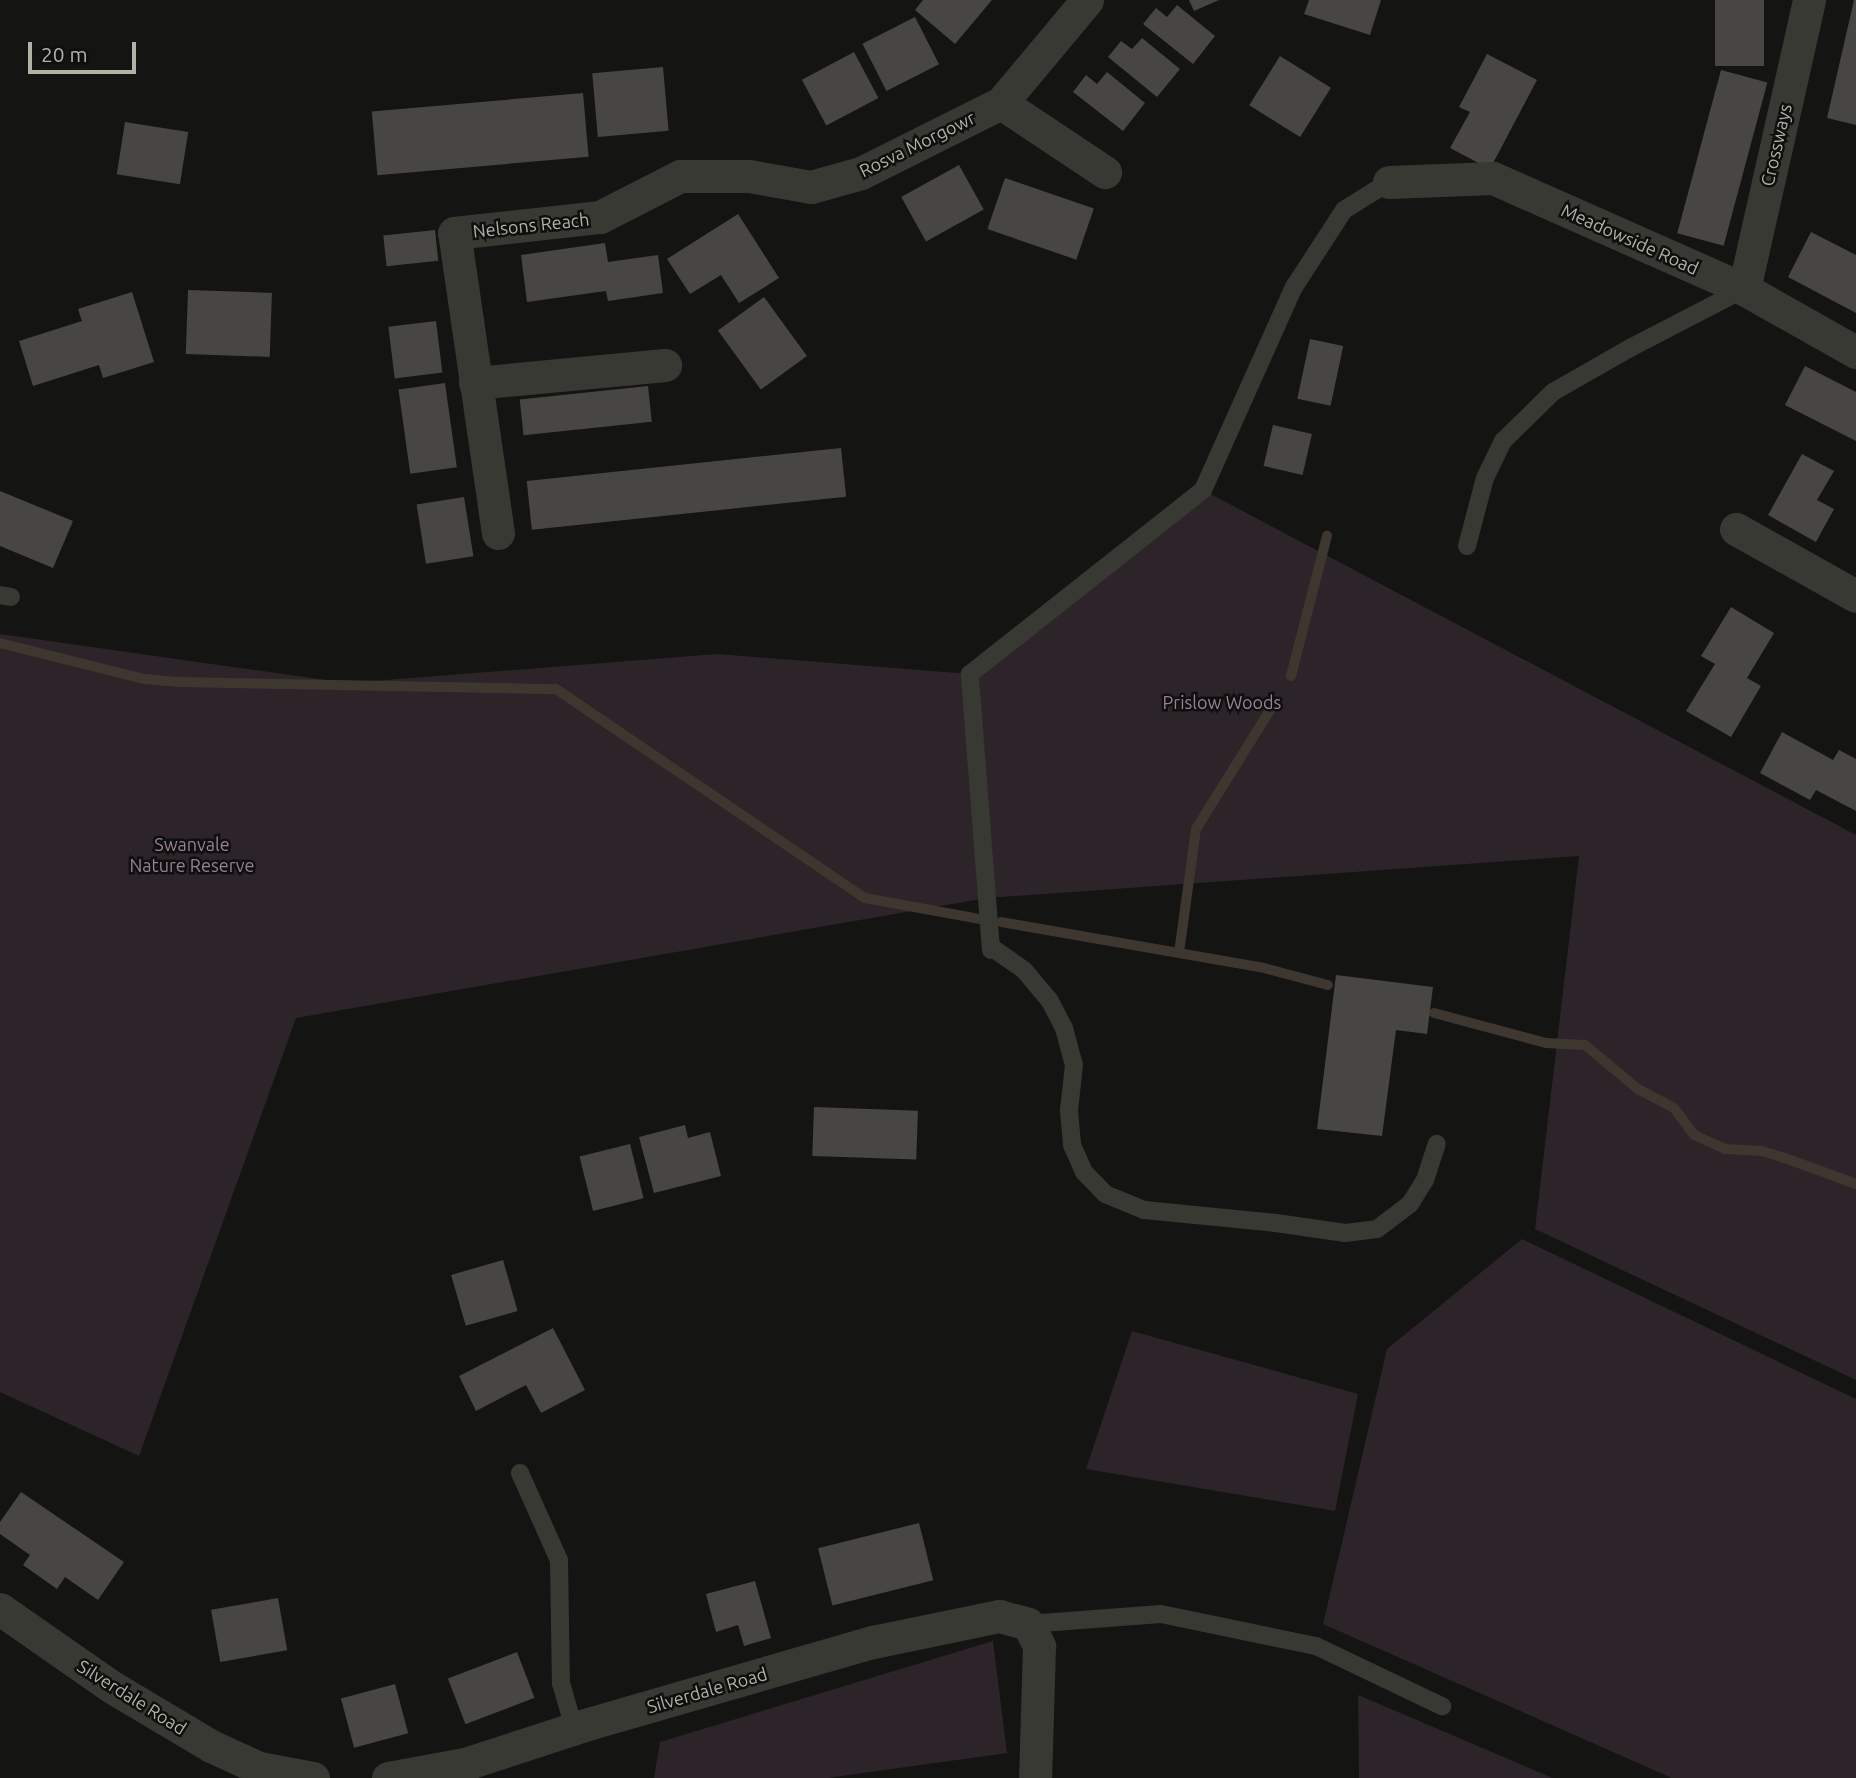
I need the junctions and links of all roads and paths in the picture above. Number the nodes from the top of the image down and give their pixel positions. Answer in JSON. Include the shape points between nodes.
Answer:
{"nodes":[{"id":1,"x":1087,"y":0,"type":"edge"},
{"id":2,"x":1809,"y":0,"type":"edge"},
{"id":3,"x":1001,"y":103,"type":"junction"},
{"id":4,"x":1105,"y":172,"type":"dead end"},
{"id":5,"x":749,"y":176,"type":"joint"},
{"id":6,"x":1389,"y":182,"type":"joint"},
{"id":7,"x":1744,"y":289,"type":"junction"},
{"id":8,"x":1856,"y":352,"type":"edge"},
{"id":9,"x":665,"y":365,"type":"dead end"},
{"id":10,"x":475,"y":383,"type":"junction"},
{"id":11,"x":1737,"y":529,"type":"dead end"},
{"id":12,"x":498,"y":533,"type":"dead end"},
{"id":13,"x":1467,"y":546,"type":"dead end"},
{"id":14,"x":1856,"y":596,"type":"edge"},
{"id":15,"x":1437,"y":1144,"type":"dead end"},
{"id":16,"x":520,"y":1473,"type":"dead end"},
{"id":17,"x":0,"y":1609,"type":"edge"},
{"id":18,"x":1028,"y":1625,"type":"junction"},
{"id":19,"x":1442,"y":1706,"type":"dead end"},
{"id":20,"x":574,"y":1728,"type":"junction"},
{"id":21,"x":313,"y":1778,"type":"edge"},
{"id":22,"x":390,"y":1778,"type":"edge"},
{"id":23,"x":1035,"y":1778,"type":"edge"}],
"edges":[{"from":1,"to":3,"type":"street","name":"Rosva Morgowr"},
{"from":2,"to":7,"type":"street","name":"Crossways"},
{"from":3,"to":4,"type":"street"},
{"from":3,"to":5,"type":"street","name":"Rosva Morgowr","via":[[861,173],[811,187]]},
{"from":5,"to":10,"type":"street","name":"Nelsons Reach","via":[[680,176],[600,217],[454,233]]},
{"from":6,"to":7,"type":"street","name":"Meadowside Road","via":[[1493,178]]},
{"from":6,"to":15,"type":"lane","via":[[1344,210],[1300,276],[1203,490],[970,674],[991,948],[1024,970],[1050,1001],[1064,1028],[1074,1065],[1069,1110],[1072,1145],[1084,1172],[1105,1194],[1144,1210],[1345,1233],[1377,1229],[1410,1204],[1425,1180]]},
{"from":7,"to":8,"type":"street","name":"Meadowside Road"},
{"from":7,"to":13,"type":"lane","via":[[1553,392],[1503,441],[1485,478]]},
{"from":9,"to":10,"type":"street"},
{"from":10,"to":12,"type":"street","name":"Nelsons Reach"},
{"from":11,"to":14,"type":"street"},
{"from":16,"to":20,"type":"lane","via":[[559,1560],[561,1683]]},
{"from":17,"to":21,"type":"street","name":"Silverdale Road","via":[[112,1687],[211,1746],[259,1768]]},
{"from":18,"to":19,"type":"lane","via":[[1161,1614],[1316,1646]]},
{"from":18,"to":20,"type":"street","name":"Silverdale Road","via":[[999,1616],[873,1642]]},
{"from":18,"to":23,"type":"street","via":[[1039,1646]]},
{"from":20,"to":22,"type":"street","name":"Silverdale Road","via":[[465,1764]]}]}
